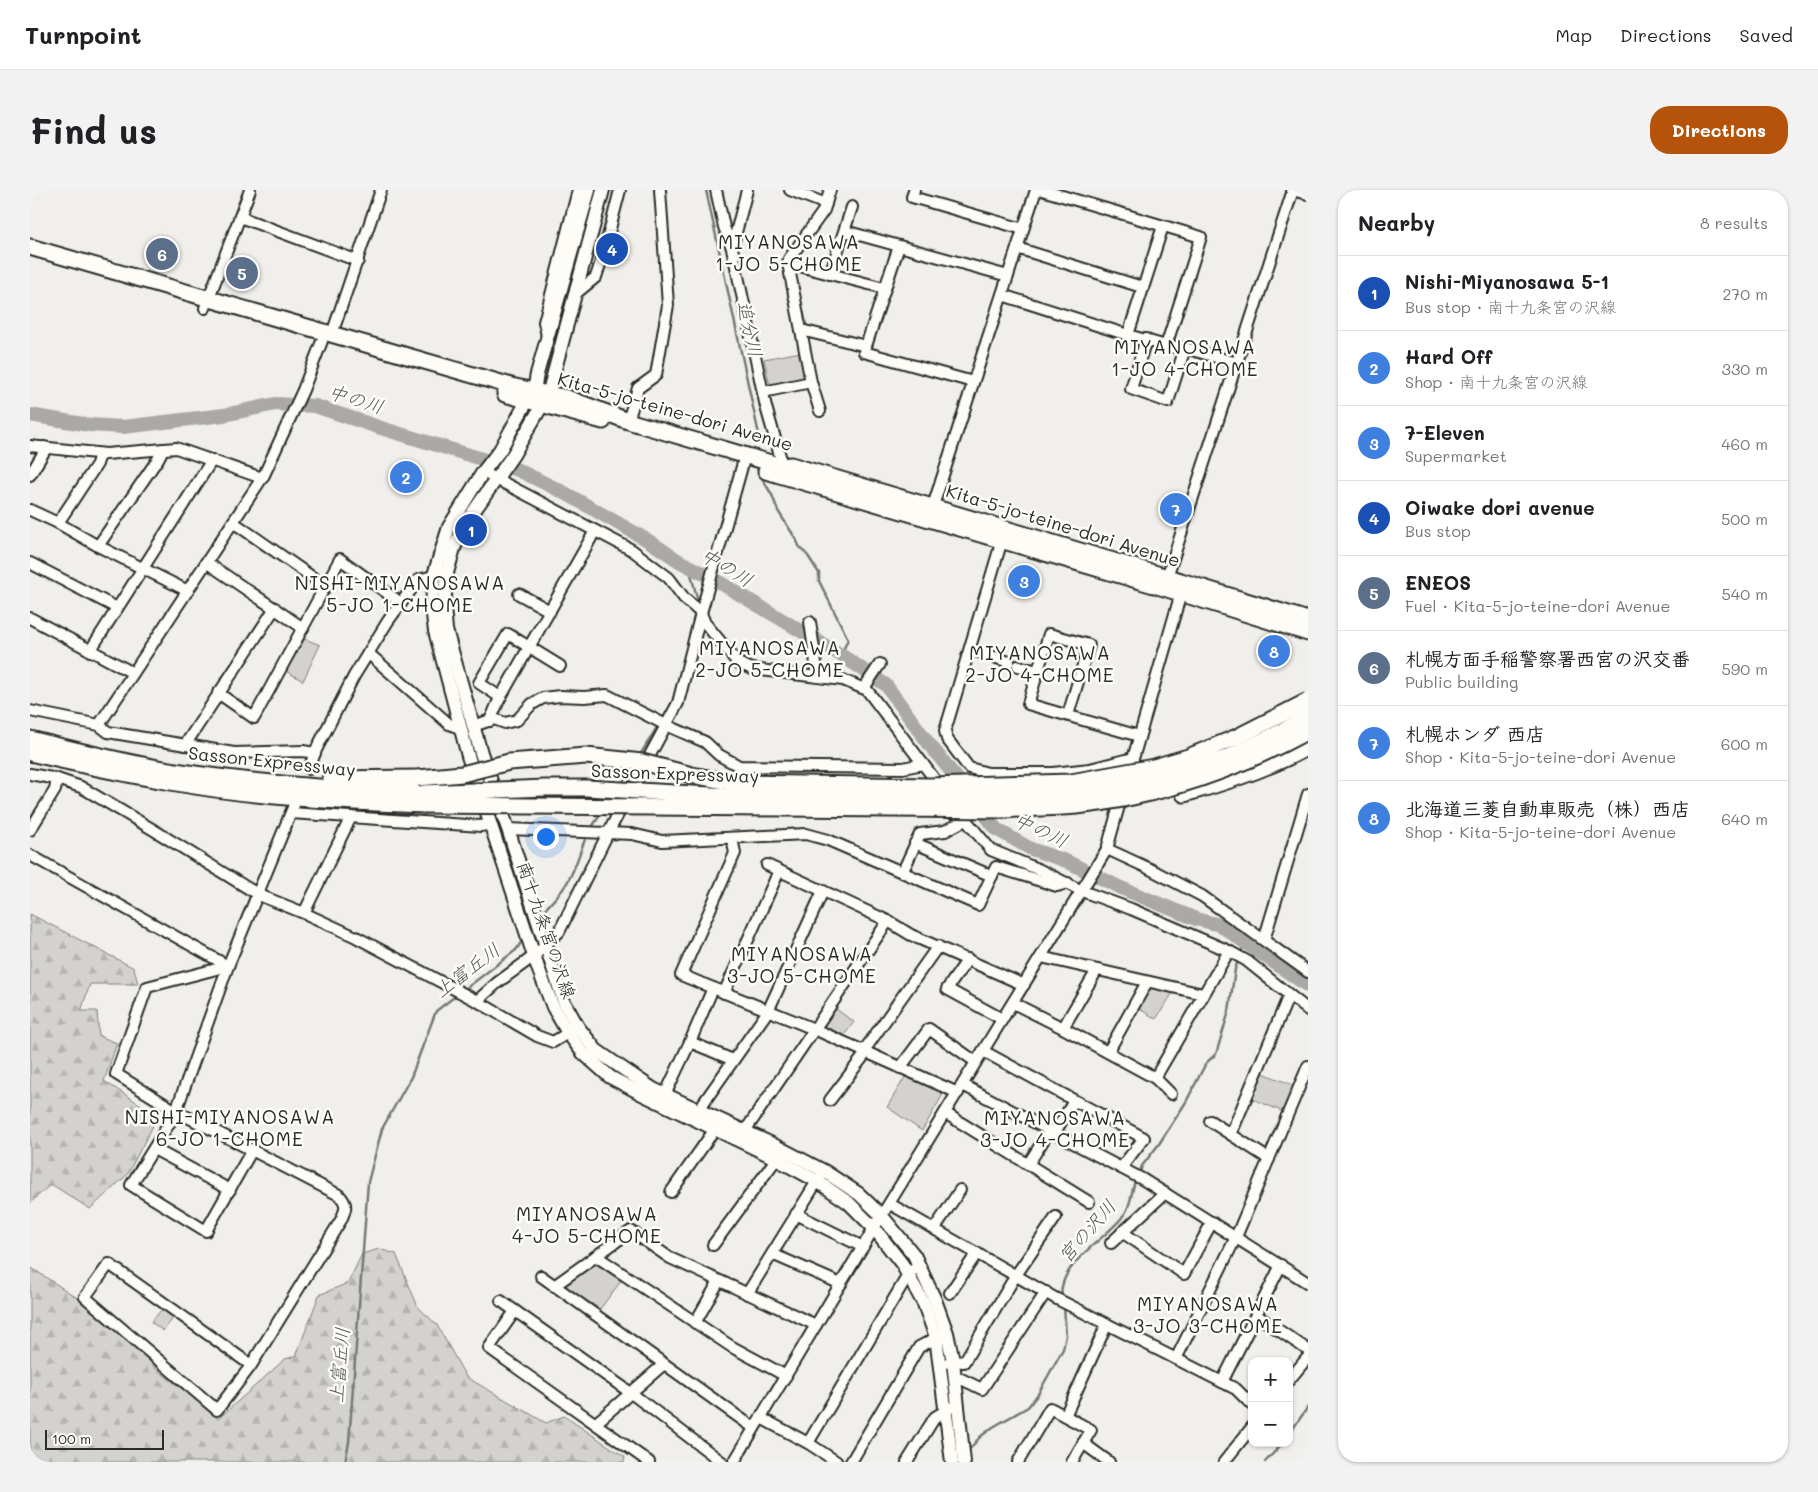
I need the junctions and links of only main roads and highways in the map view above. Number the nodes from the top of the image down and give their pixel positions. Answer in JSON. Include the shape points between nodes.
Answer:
{"nodes":[{"id":1,"x":589,"y":190,"type":"edge"},
{"id":2,"x":603,"y":190,"type":"edge"},
{"id":3,"x":30,"y":247,"type":"edge"},
{"id":4,"x":30,"y":256,"type":"edge"},
{"id":5,"x":207,"y":303,"type":"junction"},
{"id":6,"x":538,"y":398,"type":"junction"},
{"id":7,"x":779,"y":470,"type":"junction"},
{"id":8,"x":931,"y":513,"type":"junction"},
{"id":9,"x":1308,"y":620,"type":"edge"},
{"id":10,"x":1308,"y":633,"type":"edge"},
{"id":11,"x":1308,"y":701,"type":"edge"},
{"id":12,"x":1308,"y":716,"type":"edge"},
{"id":13,"x":466,"y":727,"type":"junction"},
{"id":14,"x":1308,"y":731,"type":"edge"},
{"id":15,"x":30,"y":739,"type":"edge"},
{"id":16,"x":1308,"y":747,"type":"edge"},
{"id":17,"x":30,"y":753,"type":"edge"},
{"id":18,"x":236,"y":779,"type":"junction"},
{"id":19,"x":424,"y":799,"type":"junction"},
{"id":20,"x":1078,"y":806,"type":"junction"},
{"id":21,"x":573,"y":1030,"type":"junction"},
{"id":22,"x":696,"y":1114,"type":"junction"},
{"id":23,"x":742,"y":1136,"type":"junction"},
{"id":24,"x":820,"y":1176,"type":"junction"},
{"id":25,"x":942,"y":1335,"type":"junction"},
{"id":26,"x":952,"y":1408,"type":"junction"},
{"id":27,"x":964,"y":1456,"type":"edge"},
{"id":28,"x":952,"y":1462,"type":"edge"}],
"edges":[{"from":1,"to":6,"type":"main road","via":[[548,337]]},
{"from":2,"to":6,"type":"main road","via":[[574,295]]},
{"from":3,"to":5,"type":"highway","name":"Kita-5-jo-teine-dori Avenue"},
{"from":4,"to":5,"type":"highway","name":"Kita-5-jo-teine-dori Avenue"},
{"from":5,"to":6,"type":"highway","name":"Kita-5-jo-teine-dori Avenue","via":[[511,386]]},
{"from":6,"to":7,"type":"highway","name":"Kita-5-jo-teine-dori Avenue","via":[[563,409],[743,463]]},
{"from":6,"to":7,"type":"highway","name":"Kita-5-jo-teine-dori Avenue","via":[[566,398]]},
{"from":6,"to":13,"type":"main road","name":"南十九条宮の沢線","via":[[513,455],[467,521],[447,573],[446,630]]},
{"from":6,"to":13,"type":"main road","name":"南十九条宮の沢線","via":[[449,527],[434,575],[432,607],[435,631]]},
{"from":7,"to":8,"type":"highway","name":"Kita-5-jo-teine-dori Avenue","via":[[791,465]]},
{"from":8,"to":9,"type":"highway","name":"Kita-5-jo-teine-dori Avenue","via":[[1167,576]]},
{"from":8,"to":10,"type":"highway","name":"Kita-5-jo-teine-dori Avenue","via":[[1002,540]]},
{"from":11,"to":18,"type":"highway","bridge":true,"via":[[1237,737],[1188,757],[1154,767],[1071,782],[929,786],[736,783],[642,762],[586,756],[509,762],[462,774],[418,778]]},
{"from":12,"to":19,"type":"highway","name":"Sasson Expressway","bridge":true,"via":[[1227,758],[1168,776],[1128,785],[1044,796],[728,796],[553,788]]},
{"from":13,"to":21,"type":"main road","name":"南十九条宮の沢線","via":[[480,753],[508,829]]},
{"from":13,"to":21,"type":"main road","name":"南十九条宮の沢線","via":[[490,824],[533,954],[553,1007]]},
{"from":14,"to":20,"type":"highway","name":"Sasson Expressway","bridge":true,"via":[[1229,769],[1187,784]]},
{"from":15,"to":18,"type":"highway","name":"Sasson Expressway","via":[[174,771]]},
{"from":16,"to":20,"type":"highway","bridge":true,"via":[[1227,781],[1184,794],[1141,802]]},
{"from":17,"to":19,"type":"highway","name":"Sasson Expressway","via":[[172,783],[217,789],[316,800]]},
{"from":18,"to":19,"type":"highway","name":"Sasson Expressway"},
{"from":19,"to":20,"type":"highway","name":"Sasson Expressway","bridge":true,"via":[[985,810]]},
{"from":21,"to":22,"type":"main road","name":"南十九条宮の沢線","via":[[583,1053],[610,1077]]},
{"from":22,"to":23,"type":"main road","name":"南十九条宮の沢線"},
{"from":22,"to":23,"type":"main road","name":"南十九条宮の沢線","via":[[715,1129]]},
{"from":23,"to":24,"type":"main road","name":"南十九条宮の沢線"},
{"from":24,"to":25,"type":"main road","name":"南十九条宮の沢線","via":[[874,1228],[908,1275]]},
{"from":24,"to":25,"type":"main road","name":"南十九条宮の沢線","via":[[859,1194],[914,1255],[935,1300]]},
{"from":25,"to":26,"type":"main road","name":"南十九条宮の沢線","via":[[940,1366]]},
{"from":25,"to":26,"type":"main road","name":"南十九条宮の沢線","via":[[953,1361]]},
{"from":26,"to":27,"type":"main road","name":"南十九条宮の沢線"},
{"from":26,"to":28,"type":"main road","name":"南十九条宮の沢線"}]}
